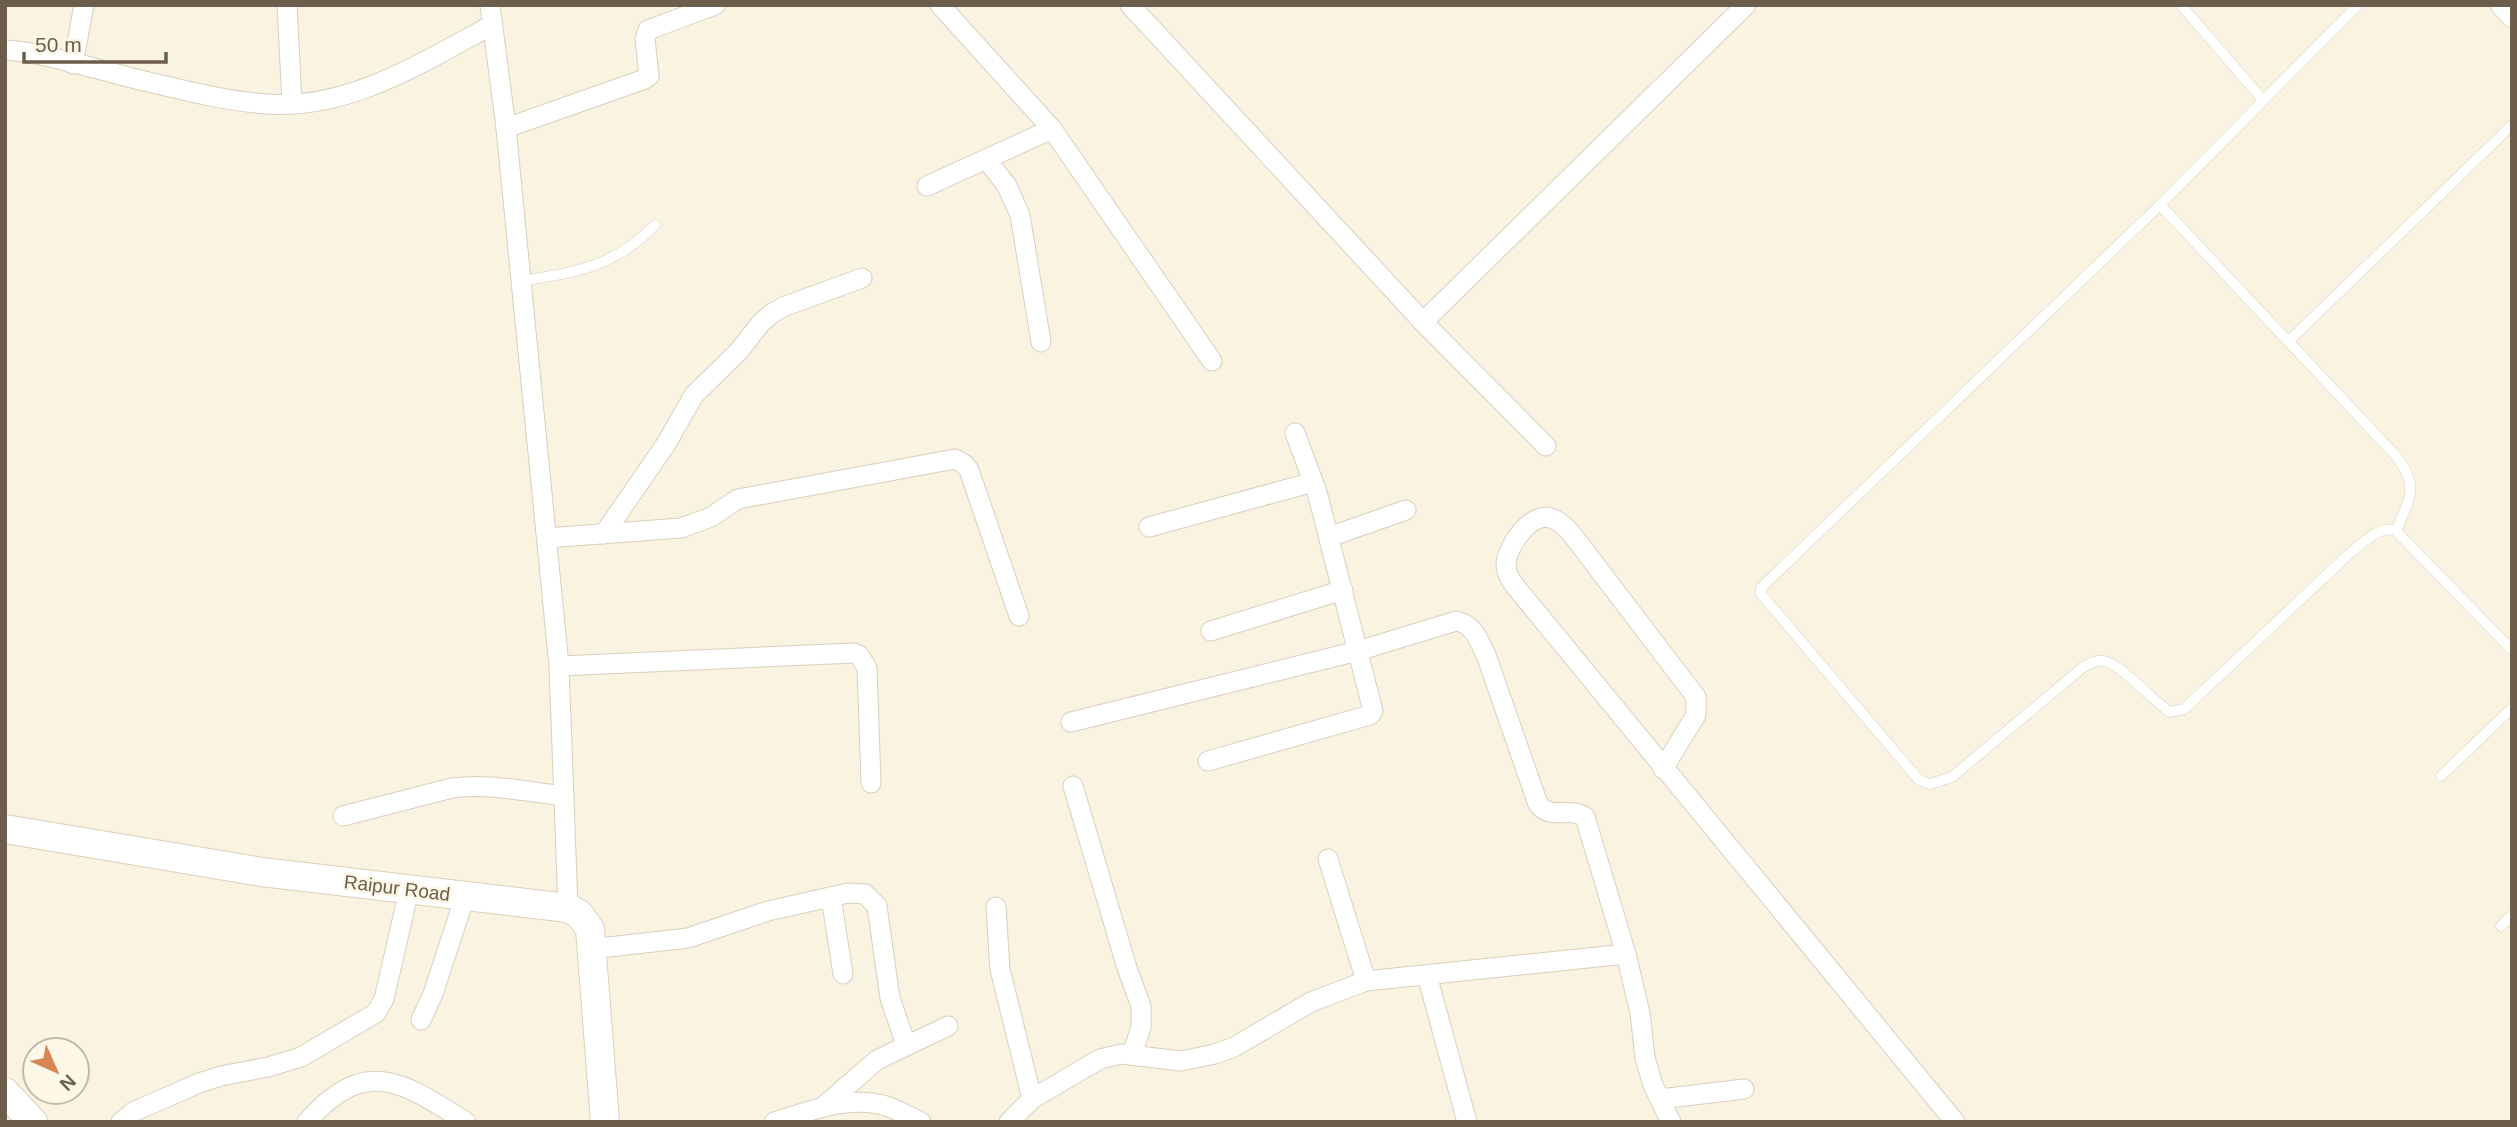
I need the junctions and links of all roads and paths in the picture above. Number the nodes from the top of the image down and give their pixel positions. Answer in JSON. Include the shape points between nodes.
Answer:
{"nodes":[{"id":1,"x":84,"y":5,"type":"edge"},
{"id":2,"x":287,"y":5,"type":"edge"},
{"id":3,"x":715,"y":5,"type":"edge"},
{"id":4,"x":940,"y":5,"type":"edge"},
{"id":5,"x":1130,"y":5,"type":"edge"},
{"id":6,"x":1746,"y":5,"type":"edge"},
{"id":7,"x":2181,"y":5,"type":"edge"},
{"id":8,"x":2358,"y":5,"type":"edge"},
{"id":9,"x":2500,"y":5,"type":"edge"},
{"id":10,"x":491,"y":15,"type":"edge"},
{"id":11,"x":2512,"y":18,"type":"edge"},
{"id":12,"x":5,"y":50,"type":"edge"},
{"id":13,"x":73,"y":64,"type":"junction"},
{"id":14,"x":2263,"y":100,"type":"junction"},
{"id":15,"x":292,"y":103,"type":"junction"},
{"id":16,"x":2512,"y":125,"type":"edge"},
{"id":17,"x":506,"y":128,"type":"junction"},
{"id":18,"x":1052,"y":129,"type":"junction"},
{"id":19,"x":987,"y":160,"type":"junction"},
{"id":20,"x":927,"y":186,"type":"dead end"},
{"id":21,"x":2160,"y":205,"type":"junction"},
{"id":22,"x":655,"y":225,"type":"dead end"},
{"id":23,"x":862,"y":278,"type":"dead end"},
{"id":24,"x":521,"y":281,"type":"junction"},
{"id":25,"x":1423,"y":322,"type":"junction"},
{"id":26,"x":2290,"y":340,"type":"junction"},
{"id":27,"x":1041,"y":342,"type":"dead end"},
{"id":28,"x":1212,"y":361,"type":"dead end"},
{"id":29,"x":1295,"y":433,"type":"dead end"},
{"id":30,"x":1546,"y":446,"type":"dead end"},
{"id":31,"x":1313,"y":482,"type":"junction"},
{"id":32,"x":1406,"y":510,"type":"dead end"},
{"id":33,"x":1149,"y":527,"type":"dead end"},
{"id":34,"x":2396,"y":531,"type":"junction"},
{"id":35,"x":604,"y":534,"type":"junction"},
{"id":36,"x":1329,"y":537,"type":"junction"},
{"id":37,"x":547,"y":538,"type":"junction"},
{"id":38,"x":1343,"y":590,"type":"junction"},
{"id":39,"x":1019,"y":616,"type":"dead end"},
{"id":40,"x":1211,"y":631,"type":"dead end"},
{"id":41,"x":1358,"y":650,"type":"junction"},
{"id":42,"x":2512,"y":650,"type":"edge"},
{"id":43,"x":559,"y":666,"type":"junction"},
{"id":44,"x":2512,"y":708,"type":"edge"},
{"id":45,"x":1071,"y":722,"type":"dead end"},
{"id":46,"x":1208,"y":761,"type":"dead end"},
{"id":47,"x":1663,"y":769,"type":"junction"},
{"id":48,"x":2441,"y":776,"type":"dead end"},
{"id":49,"x":871,"y":783,"type":"dead end"},
{"id":50,"x":1073,"y":786,"type":"dead end"},
{"id":51,"x":564,"y":796,"type":"junction"},
{"id":52,"x":343,"y":816,"type":"dead end"},
{"id":53,"x":5,"y":829,"type":"edge"},
{"id":54,"x":1328,"y":859,"type":"dead end"},
{"id":55,"x":409,"y":890,"type":"junction"},
{"id":56,"x":465,"y":896,"type":"junction"},
{"id":57,"x":831,"y":897,"type":"junction"},
{"id":58,"x":996,"y":907,"type":"dead end"},
{"id":59,"x":568,"y":908,"type":"junction"},
{"id":60,"x":2512,"y":915,"type":"edge"},
{"id":61,"x":2501,"y":926,"type":"dead end"},
{"id":62,"x":591,"y":949,"type":"junction"},
{"id":63,"x":1626,"y":954,"type":"junction"},
{"id":64,"x":843,"y":974,"type":"dead end"},
{"id":65,"x":1427,"y":975,"type":"junction"},
{"id":66,"x":1366,"y":981,"type":"junction"},
{"id":67,"x":421,"y":1020,"type":"dead end"},
{"id":68,"x":948,"y":1026,"type":"dead end"},
{"id":69,"x":906,"y":1045,"type":"junction"},
{"id":70,"x":1132,"y":1055,"type":"junction"},
{"id":71,"x":1744,"y":1088,"type":"dead end"},
{"id":72,"x":5,"y":1092,"type":"edge"},
{"id":73,"x":1032,"y":1099,"type":"junction"},
{"id":74,"x":1660,"y":1099,"type":"junction"},
{"id":75,"x":823,"y":1107,"type":"junction"},
{"id":76,"x":30,"y":1121,"type":"edge"},
{"id":77,"x":121,"y":1122,"type":"edge"},
{"id":78,"x":307,"y":1122,"type":"edge"},
{"id":79,"x":466,"y":1122,"type":"edge"},
{"id":80,"x":605,"y":1122,"type":"edge"},
{"id":81,"x":774,"y":1122,"type":"edge"},
{"id":82,"x":921,"y":1122,"type":"edge"},
{"id":83,"x":1009,"y":1122,"type":"edge"},
{"id":84,"x":1468,"y":1122,"type":"edge"},
{"id":85,"x":1671,"y":1122,"type":"edge"},
{"id":86,"x":1955,"y":1122,"type":"edge"}],
"edges":[{"from":1,"to":13,"type":"street"},
{"from":2,"to":15,"type":"street"},
{"from":3,"to":17,"type":"street","via":[[648,30],[649,76],[645,79]]},
{"from":4,"to":18,"type":"street"},
{"from":5,"to":25,"type":"street"},
{"from":6,"to":25,"type":"street"},
{"from":7,"to":14,"type":"lane"},
{"from":8,"to":14,"type":"lane"},
{"from":9,"to":11,"type":"street"},
{"from":10,"to":15,"type":"street","via":[[412,68],[367,88]]},
{"from":10,"to":17,"type":"street"},
{"from":12,"to":13,"type":"street"},
{"from":13,"to":15,"type":"street","via":[[199,93],[268,104]]},
{"from":14,"to":21,"type":"lane"},
{"from":16,"to":26,"type":"lane"},
{"from":17,"to":24,"type":"street"},
{"from":18,"to":19,"type":"street"},
{"from":18,"to":28,"type":"street"},
{"from":19,"to":20,"type":"street"},
{"from":19,"to":27,"type":"street","via":[[1007,186],[1020,215]]},
{"from":21,"to":26,"type":"lane"},
{"from":21,"to":34,"type":"lane","via":[[1765,584],[1762,597],[1919,780],[1934,784],[1961,770],[2092,662],[2116,666],[2170,712],[2184,709],[2349,554],[2379,532]]},
{"from":22,"to":24,"type":"lane","via":[[612,258],[568,273]]},
{"from":23,"to":35,"type":"street","via":[[783,307],[760,324],[694,394]]},
{"from":24,"to":37,"type":"street"},
{"from":25,"to":30,"type":"street"},
{"from":26,"to":34,"type":"lane","via":[[2406,469],[2410,496]]},
{"from":29,"to":31,"type":"street"},
{"from":31,"to":33,"type":"street"},
{"from":31,"to":36,"type":"street"},
{"from":32,"to":36,"type":"street"},
{"from":34,"to":42,"type":"lane"},
{"from":35,"to":37,"type":"street"},
{"from":35,"to":39,"type":"street","via":[[681,528],[711,517],[738,499],[955,459],[969,470]]},
{"from":36,"to":38,"type":"street"},
{"from":37,"to":43,"type":"street"},
{"from":38,"to":40,"type":"street"},
{"from":38,"to":41,"type":"street"},
{"from":41,"to":45,"type":"street"},
{"from":41,"to":46,"type":"street","via":[[1374,709],[1371,714]]},
{"from":41,"to":63,"type":"street","via":[[1456,621],[1469,626],[1486,656],[1538,804],[1551,813],[1580,814],[1587,822]]},
{"from":43,"to":49,"type":"street","via":[[854,653],[867,668]]},
{"from":43,"to":51,"type":"street"},
{"from":44,"to":48,"type":"lane"},
{"from":47,"to":47,"type":"street","via":[[1508,576],[1511,548],[1533,521],[1552,517],[1571,533],[1696,697],[1696,715]]},
{"from":47,"to":86,"type":"street"},
{"from":50,"to":70,"type":"street","via":[[1141,1006],[1141,1027]]},
{"from":51,"to":52,"type":"street","via":[[467,786]]},
{"from":51,"to":59,"type":"street"},
{"from":53,"to":55,"type":"main road","name":"Raipur Road","via":[[262,872]]},
{"from":54,"to":66,"type":"street"},
{"from":55,"to":56,"type":"main road","name":"Raipur Road"},
{"from":55,"to":77,"type":"street","via":[[384,999],[376,1013],[301,1057],[199,1083],[133,1112]]},
{"from":56,"to":59,"type":"main road","name":"Raipur Road"},
{"from":56,"to":67,"type":"street"},
{"from":57,"to":62,"type":"street","via":[[688,937]]},
{"from":57,"to":64,"type":"street"},
{"from":57,"to":69,"type":"street","via":[[865,894],[877,906],[890,998]]},
{"from":58,"to":73,"type":"street","via":[[1000,969]]},
{"from":59,"to":62,"type":"main road","via":[[585,920]]},
{"from":60,"to":61,"type":"lane"},
{"from":62,"to":80,"type":"main road"},
{"from":63,"to":65,"type":"street"},
{"from":63,"to":74,"type":"street","via":[[1645,1058]]},
{"from":65,"to":66,"type":"street"},
{"from":65,"to":84,"type":"street"},
{"from":66,"to":70,"type":"street","via":[[1311,1002],[1215,1054],[1181,1061]]},
{"from":68,"to":69,"type":"street"},
{"from":69,"to":75,"type":"street","via":[[877,1060]]},
{"from":70,"to":73,"type":"street","via":[[1109,1055]]},
{"from":71,"to":74,"type":"street"},
{"from":72,"to":76,"type":"main road"},
{"from":73,"to":83,"type":"street"},
{"from":74,"to":85,"type":"street"},
{"from":75,"to":81,"type":"street"},
{"from":75,"to":82,"type":"street","via":[[841,1103],[887,1106]]},
{"from":78,"to":79,"type":"street","via":[[337,1092],[374,1081],[408,1088]]}]}
